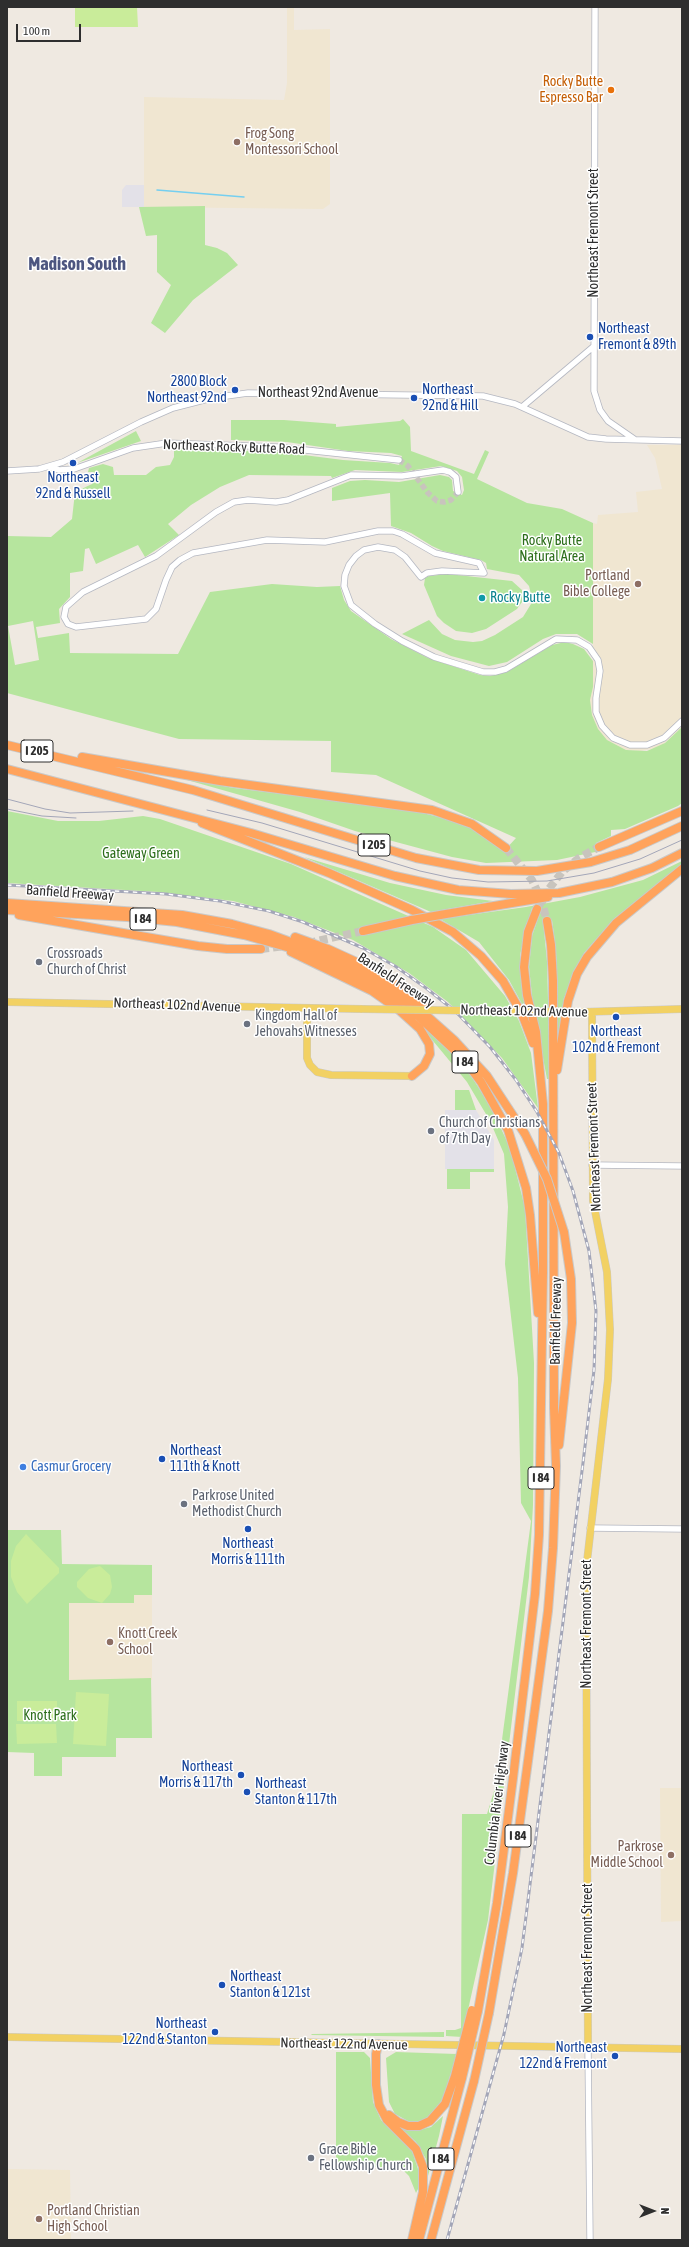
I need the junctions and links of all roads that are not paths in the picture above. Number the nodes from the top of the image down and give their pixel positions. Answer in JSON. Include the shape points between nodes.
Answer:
{"nodes":[{"id":1,"x":595,"y":7,"type":"edge"},
{"id":2,"x":593,"y":347,"type":"junction"},
{"id":3,"x":522,"y":407,"type":"junction"},
{"id":4,"x":636,"y":440,"type":"junction"},
{"id":5,"x":682,"y":441,"type":"edge"},
{"id":6,"x":400,"y":460,"type":"tunnel mouth"},
{"id":7,"x":49,"y":466,"type":"junction"},
{"id":8,"x":7,"y":471,"type":"edge"},
{"id":9,"x":458,"y":492,"type":"dead end"},
{"id":10,"x":469,"y":562,"type":"junction"},
{"id":11,"x":476,"y":572,"type":"junction"},
{"id":12,"x":682,"y":721,"type":"edge"},
{"id":13,"x":7,"y":745,"type":"edge"},
{"id":14,"x":66,"y":757,"type":"junction"},
{"id":15,"x":7,"y":769,"type":"edge"},
{"id":16,"x":682,"y":811,"type":"edge"},
{"id":17,"x":194,"y":818,"type":"junction"},
{"id":18,"x":682,"y":826,"type":"edge"},
{"id":19,"x":599,"y":847,"type":"tunnel mouth"},
{"id":20,"x":506,"y":848,"type":"tunnel mouth"},
{"id":21,"x":682,"y":853,"type":"edge"},
{"id":22,"x":682,"y":869,"type":"edge"},
{"id":23,"x":559,"y":893,"type":"junction"},
{"id":24,"x":7,"y":903,"type":"edge"},
{"id":25,"x":537,"y":909,"type":"tunnel mouth"},
{"id":26,"x":7,"y":912,"type":"edge"},
{"id":27,"x":547,"y":921,"type":"tunnel mouth"},
{"id":28,"x":232,"y":924,"type":"junction"},
{"id":29,"x":363,"y":931,"type":"tunnel mouth"},
{"id":30,"x":276,"y":944,"type":"junction"},
{"id":31,"x":261,"y":949,"type":"tunnel mouth"},
{"id":32,"x":7,"y":1002,"type":"edge"},
{"id":33,"x":307,"y":1008,"type":"junction"},
{"id":34,"x":682,"y":1009,"type":"edge"},
{"id":35,"x":429,"y":1010,"type":"junction"},
{"id":36,"x":592,"y":1012,"type":"junction"},
{"id":37,"x":541,"y":1069,"type":"junction"},
{"id":38,"x":412,"y":1076,"type":"joint"},
{"id":39,"x":553,"y":1092,"type":"junction"},
{"id":40,"x":592,"y":1166,"type":"junction"},
{"id":41,"x":682,"y":1166,"type":"edge"},
{"id":42,"x":541,"y":1361,"type":"junction"},
{"id":43,"x":556,"y":1466,"type":"junction"},
{"id":44,"x":590,"y":1528,"type":"junction"},
{"id":45,"x":682,"y":1529,"type":"edge"},
{"id":46,"x":7,"y":2037,"type":"edge"},
{"id":47,"x":378,"y":2044,"type":"junction"},
{"id":48,"x":588,"y":2047,"type":"junction"},
{"id":49,"x":682,"y":2049,"type":"edge"},
{"id":50,"x":458,"y":2077,"type":"junction"},
{"id":51,"x":412,"y":2240,"type":"edge"},
{"id":52,"x":419,"y":2240,"type":"edge"},
{"id":53,"x":431,"y":2240,"type":"edge"},
{"id":54,"x":590,"y":2240,"type":"edge"}],
"edges":[{"from":1,"to":2,"type":"street","name":"Northeast Fremont Street"},
{"from":2,"to":3,"type":"street"},
{"from":2,"to":4,"type":"street","name":"Northeast Fremont Street","via":[[594,391],[600,410],[612,424]]},
{"from":3,"to":4,"type":"street","name":"Northeast 92nd Avenue","via":[[588,437]]},
{"from":3,"to":7,"type":"street","name":"Northeast 92nd Avenue","via":[[500,399],[471,395],[238,393],[167,410],[64,462]]},
{"from":4,"to":5,"type":"street","name":"Northeast 92nd Avenue"},
{"from":6,"to":7,"type":"street","name":"Northeast Rocky Butte Road","via":[[286,448],[167,443],[133,448],[74,468],[59,470]]},
{"from":7,"to":8,"type":"street","name":"Northeast 92nd Avenue","via":[[25,471]]},
{"from":9,"to":10,"type":"street","via":[[456,478],[443,470],[402,476],[351,475],[288,500],[234,502],[156,556],[83,592],[66,607],[64,617],[68,624],[76,627],[146,619],[154,613],[168,574],[180,560],[193,553],[258,542],[325,542],[388,531],[402,534],[435,553]]},
{"from":10,"to":11,"type":"street","via":[[475,566]]},
{"from":10,"to":11,"type":"street","via":[[479,563],[484,573]]},
{"from":11,"to":12,"type":"street","via":[[432,572],[421,578],[402,554],[378,547],[362,552],[352,560],[346,572],[344,586],[351,605],[375,624],[422,652],[483,672],[499,671],[556,640],[570,638],[583,643],[594,653],[600,666],[595,703],[597,716],[606,732],[621,743],[638,746],[652,744],[664,738]]},
{"from":13,"to":14,"type":"highway","number":"I 205"},
{"from":14,"to":18,"type":"highway","number":"I 205","via":[[214,796],[416,858],[479,870],[537,871],[591,862],[630,850]]},
{"from":14,"to":20,"type":"highway","via":[[88,757],[220,781],[421,807],[443,812],[467,822],[490,834]]},
{"from":15,"to":17,"type":"highway","number":"I 205"},
{"from":16,"to":19,"type":"highway"},
{"from":17,"to":23,"type":"highway","number":"I 205","via":[[426,883],[493,894]]},
{"from":17,"to":37,"type":"highway","via":[[206,826],[287,855],[400,904],[453,932],[485,960],[508,989],[526,1023]]},
{"from":21,"to":23,"type":"highway","number":"I 205","via":[[652,868],[612,882]]},
{"from":22,"to":39,"type":"highway","via":[[609,929],[582,964],[566,1011]]},
{"from":23,"to":29,"type":"highway","bridge":true},
{"from":24,"to":28,"type":"highway","name":"Banfield Freeway","number":"I 84","via":[[182,915]]},
{"from":25,"to":37,"type":"highway","via":[[528,932],[524,967]]},
{"from":26,"to":30,"type":"highway","name":"Banfield Freeway","number":"I 84","via":[[77,913],[177,922],[223,930]]},
{"from":26,"to":31,"type":"highway","via":[[198,946]]},
{"from":27,"to":39,"type":"highway","via":[[553,969]]},
{"from":28,"to":35,"type":"highway","via":[[245,923],[306,940],[363,965],[402,988]]},
{"from":28,"to":43,"type":"highway","name":"Banfield Freeway","number":"I 84","bridge":true,"via":[[337,959],[369,975],[418,1008],[454,1040],[487,1076],[525,1134],[547,1179],[564,1232],[571,1279],[572,1323]]},
{"from":30,"to":38,"type":"highway","via":[[372,991],[416,1025],[427,1038],[430,1054],[424,1066]]},
{"from":30,"to":42,"type":"highway","name":"Banfield Freeway","number":"I 84","via":[[338,967],[398,1001],[441,1036],[463,1058],[484,1088],[508,1130],[526,1188]]},
{"from":32,"to":33,"type":"main road","name":"Northeast 102nd Avenue"},
{"from":33,"to":35,"type":"main road","name":"Northeast 102nd Avenue","bridge":true},
{"from":33,"to":38,"type":"main road","via":[[306,1054],[312,1068],[319,1073]]},
{"from":34,"to":36,"type":"main road","name":"Northeast 102nd Avenue"},
{"from":35,"to":36,"type":"main road","name":"Northeast 102nd Avenue","bridge":true},
{"from":36,"to":40,"type":"main road","name":"Northeast Fremont Street"},
{"from":37,"to":42,"type":"highway"},
{"from":39,"to":43,"type":"highway"},
{"from":40,"to":41,"type":"street"},
{"from":40,"to":44,"type":"main road","name":"Northeast Fremont Street","via":[[593,1205],[608,1280],[610,1335],[607,1386]]},
{"from":42,"to":50,"type":"highway","name":"Columbia River Highway","number":"I 84","bridge":true,"via":[[541,1490],[535,1594],[494,1919]]},
{"from":43,"to":53,"type":"highway","name":"Columbia River Highway","number":"I 84","bridge":true,"via":[[548,1611],[509,1905],[474,2081]]},
{"from":44,"to":45,"type":"street"},
{"from":44,"to":48,"type":"main road","name":"Northeast Fremont Street","via":[[586,1577]]},
{"from":46,"to":47,"type":"main road","name":"Northeast 122nd Avenue"},
{"from":47,"to":48,"type":"main road","name":"Northeast 122nd Avenue"},
{"from":47,"to":50,"type":"highway","via":[[382,2055],[381,2083],[384,2105],[389,2115],[403,2124],[418,2126],[434,2118],[445,2104]]},
{"from":47,"to":51,"type":"highway","via":[[376,2085],[379,2105],[387,2120],[416,2149],[423,2167],[423,2192]]},
{"from":48,"to":49,"type":"main road","name":"Northeast 122nd Avenue"},
{"from":48,"to":54,"type":"street","name":"Northeast Fremont Street"},
{"from":50,"to":52,"type":"highway","number":"I 84"}]}
